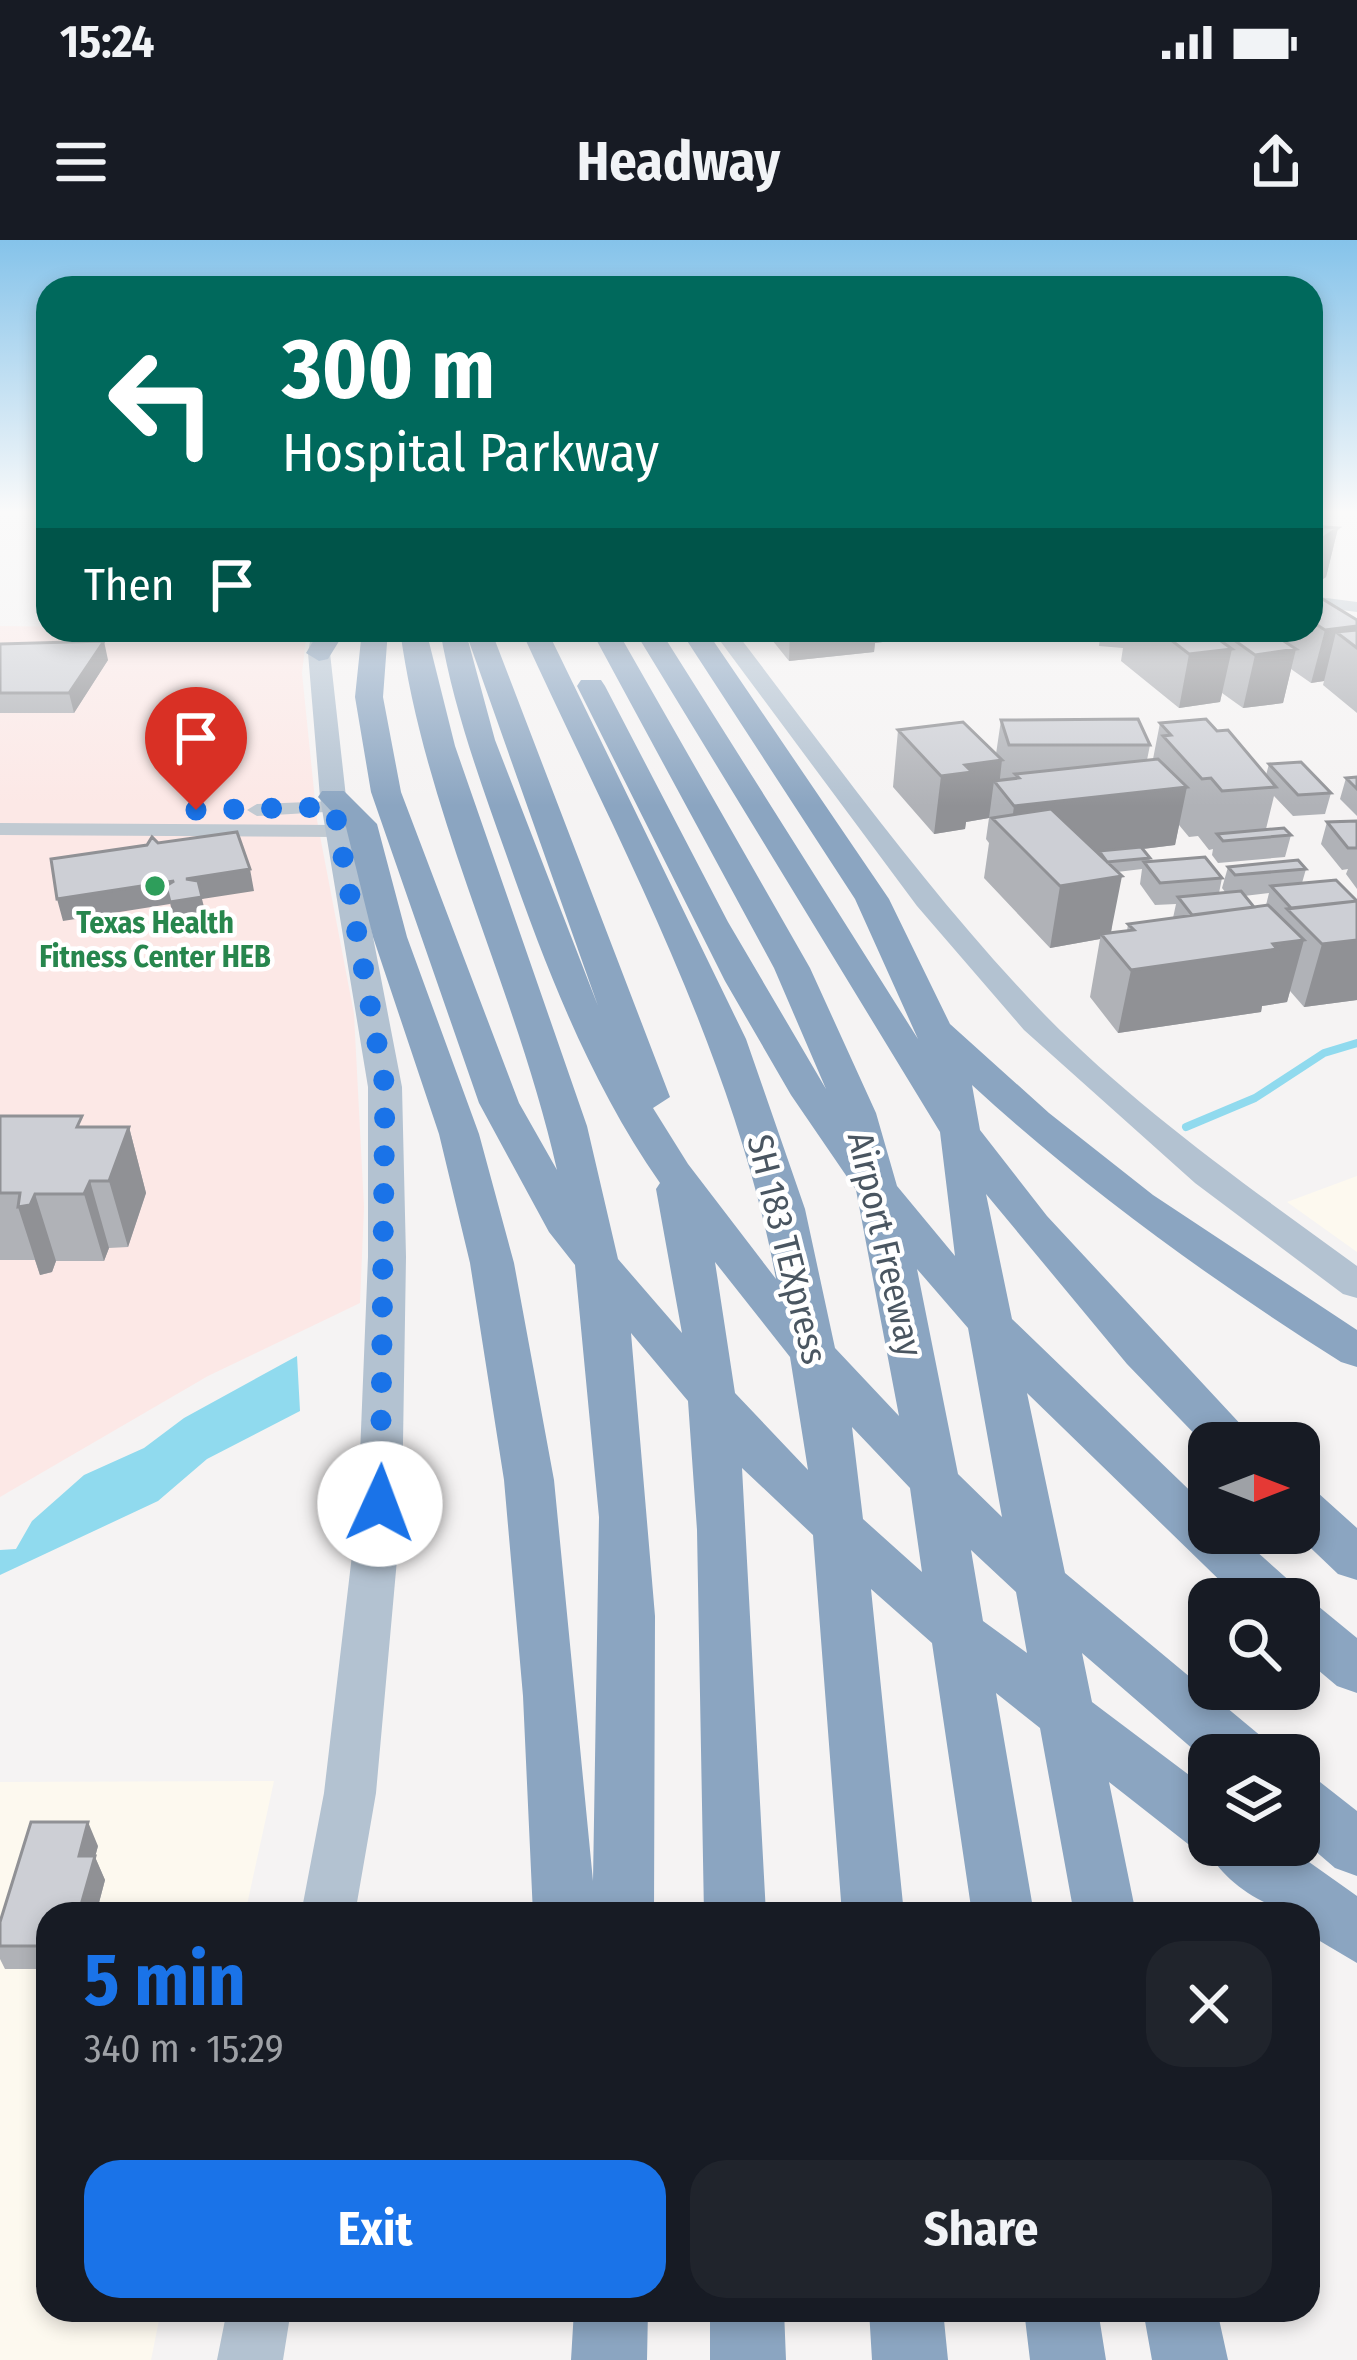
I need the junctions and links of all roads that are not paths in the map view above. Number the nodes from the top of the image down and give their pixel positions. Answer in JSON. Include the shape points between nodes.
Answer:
{"nodes":[{"id":1,"x":325,"y":642,"type":"edge"},
{"id":2,"x":375,"y":642,"type":"edge"},
{"id":3,"x":415,"y":642,"type":"edge"},
{"id":4,"x":455,"y":642,"type":"edge"},
{"id":5,"x":483,"y":642,"type":"edge"},
{"id":6,"x":539,"y":642,"type":"edge"},
{"id":7,"x":568,"y":642,"type":"edge"},
{"id":8,"x":611,"y":642,"type":"edge"},
{"id":9,"x":654,"y":642,"type":"edge"},
{"id":10,"x":701,"y":642,"type":"edge"},
{"id":11,"x":732,"y":642,"type":"edge"},
{"id":12,"x":728,"y":761,"type":"junction"},
{"id":13,"x":0,"y":812,"type":"edge"},
{"id":14,"x":335,"y":812,"type":"junction"},
{"id":15,"x":0,"y":830,"type":"edge"},
{"id":16,"x":1357,"y":1286,"type":"edge"},
{"id":17,"x":1357,"y":1351,"type":"edge"},
{"id":18,"x":1212,"y":1422,"type":"edge"},
{"id":19,"x":1320,"y":1525,"type":"edge"},
{"id":20,"x":1357,"y":1558,"type":"edge"},
{"id":21,"x":1252,"y":1578,"type":"edge"},
{"id":22,"x":1320,"y":1639,"type":"edge"},
{"id":23,"x":1357,"y":1670,"type":"edge"},
{"id":24,"x":1216,"y":1734,"type":"edge"},
{"id":25,"x":1188,"y":1810,"type":"edge"},
{"id":26,"x":1320,"y":1819,"type":"edge"},
{"id":27,"x":1357,"y":1848,"type":"edge"},
{"id":28,"x":1265,"y":1866,"type":"edge"},
{"id":29,"x":330,"y":1902,"type":"edge"},
{"id":30,"x":563,"y":1902,"type":"edge"},
{"id":31,"x":622,"y":1902,"type":"edge"},
{"id":32,"x":735,"y":1902,"type":"edge"},
{"id":33,"x":872,"y":1902,"type":"edge"},
{"id":34,"x":1001,"y":1902,"type":"edge"},
{"id":35,"x":1103,"y":1902,"type":"edge"},
{"id":36,"x":1313,"y":1902,"type":"edge"},
{"id":37,"x":1320,"y":1907,"type":"edge"},
{"id":38,"x":1357,"y":1934,"type":"edge"},
{"id":39,"x":257,"y":2322,"type":"edge"},
{"id":40,"x":610,"y":2322,"type":"edge"},
{"id":41,"x":747,"y":2322,"type":"edge"},
{"id":42,"x":907,"y":2322,"type":"edge"},
{"id":43,"x":1063,"y":2322,"type":"edge"},
{"id":44,"x":1182,"y":2322,"type":"edge"},
{"id":45,"x":250,"y":2360,"type":"edge"},
{"id":46,"x":609,"y":2360,"type":"edge"},
{"id":47,"x":748,"y":2360,"type":"edge"},
{"id":48,"x":910,"y":2360,"type":"edge"},
{"id":49,"x":1068,"y":2360,"type":"edge"},
{"id":50,"x":1190,"y":2360,"type":"edge"}],
"edges":[{"from":1,"to":14,"type":"main road"},
{"from":2,"to":25,"type":"highway","via":[[373,740],[499,1103],[571,1232],[761,1456],[925,1606]]},
{"from":3,"to":31,"type":"highway","via":[[427,707],[567,1126],[602,1291],[625,1508]]},
{"from":4,"to":24,"type":"highway","via":[[466,700],[583,1014],[646,1131],[772,1301],[952,1498]]},
{"from":5,"to":32,"type":"highway","via":[[602,954],[685,1214],[703,1305],[723,1530]]},
{"from":6,"to":33,"type":"highway","name":"SH 183 TEXpress","via":[[727,1039],[784,1209],[831,1444]]},
{"from":7,"to":21,"type":"highway","via":[[789,1061],[888,1204],[1058,1395]]},
{"from":8,"to":34,"type":"highway","name":"Airport Freeway","via":[[771,928],[856,1113],[918,1382]]},
{"from":9,"to":12,"type":"highway"},
{"from":10,"to":35,"type":"highway","via":[[865,878],[951,1079],[965,1196]]},
{"from":11,"to":16,"type":"main road","via":[[927,900],[1035,1023],[1208,1175]]},
{"from":12,"to":17,"type":"highway","via":[[754,780],[884,973],[982,1075],[1138,1205]]},
{"from":12,"to":18,"type":"highway","via":[[944,1111],[1032,1226]]},
{"from":13,"to":14,"type":"street"},
{"from":14,"to":15,"type":"street"},
{"from":14,"to":29,"type":"main road","via":[[385,1087],[380,1504],[350,1793]]},
{"from":14,"to":30,"type":"highway","via":[[361,824],[492,1263],[531,1502]]},
{"from":19,"to":20,"type":"highway"},
{"from":22,"to":23,"type":"highway"},
{"from":26,"to":27,"type":"highway"},
{"from":28,"to":36,"type":"highway"},
{"from":37,"to":38,"type":"highway"},
{"from":39,"to":45,"type":"main road"},
{"from":40,"to":46,"type":"highway"},
{"from":41,"to":47,"type":"highway"},
{"from":42,"to":48,"type":"highway"},
{"from":43,"to":49,"type":"highway"},
{"from":44,"to":50,"type":"highway"}]}
